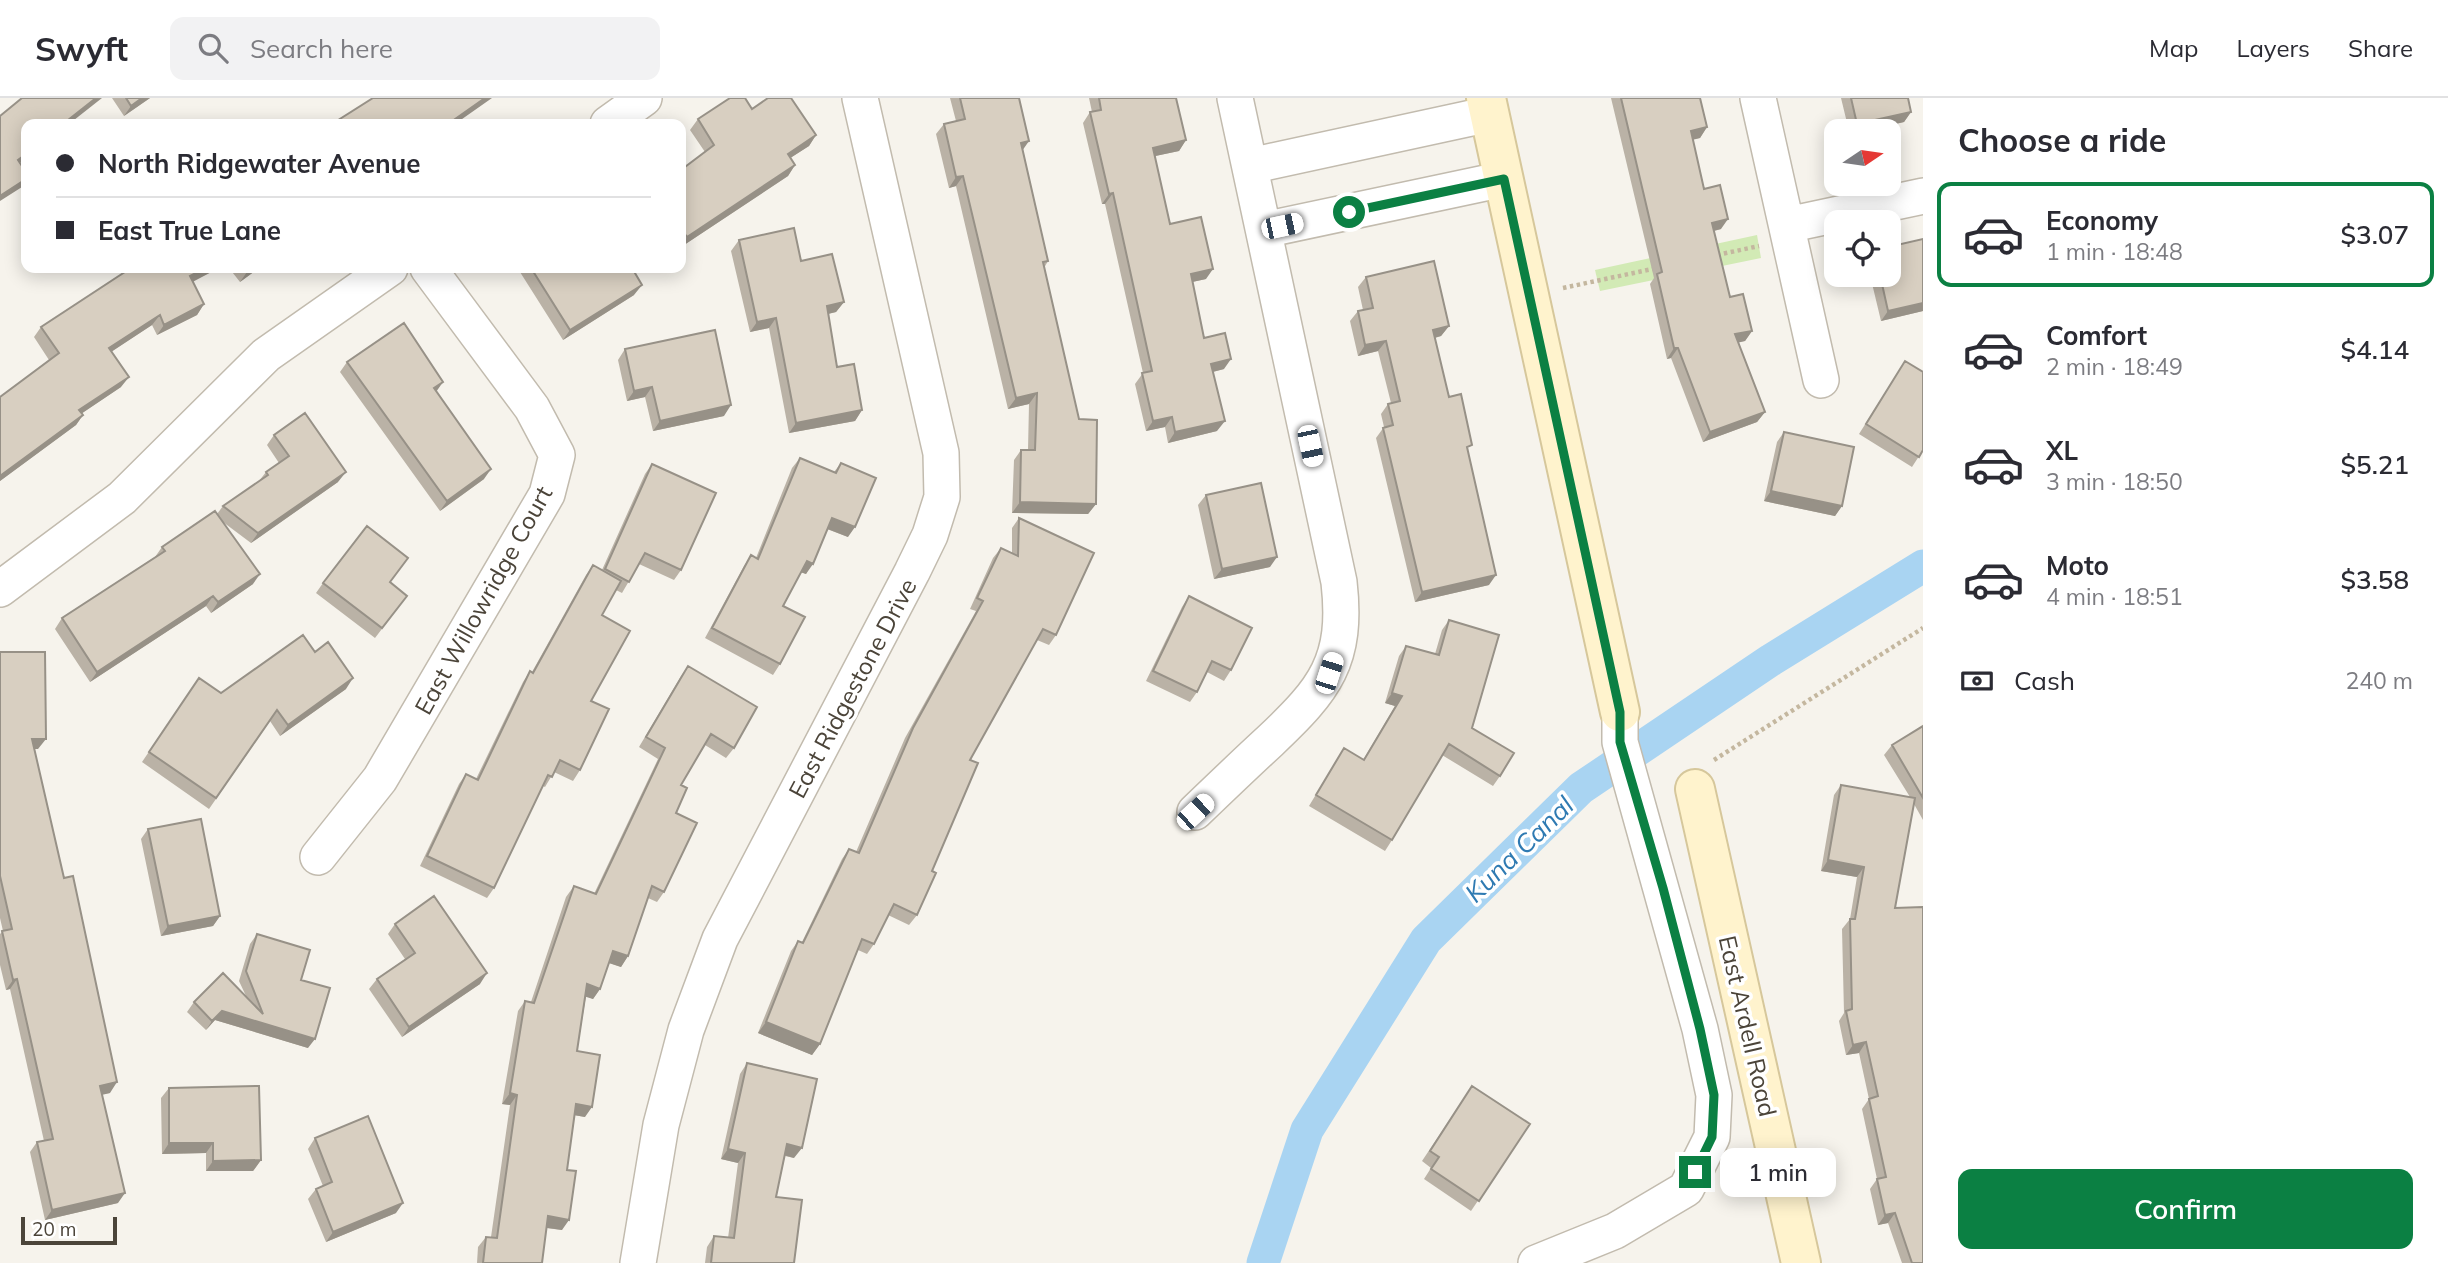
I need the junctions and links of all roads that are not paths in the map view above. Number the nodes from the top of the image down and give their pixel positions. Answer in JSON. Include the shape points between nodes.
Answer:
{"nodes":[{"id":1,"x":644,"y":98,"type":"edge"},
{"id":2,"x":860,"y":98,"type":"edge"},
{"id":3,"x":1235,"y":98,"type":"edge"},
{"id":4,"x":1758,"y":98,"type":"edge"},
{"id":5,"x":1488,"y":106,"type":"edge"},
{"id":6,"x":615,"y":119,"type":"edge"},
{"id":7,"x":1250,"y":166,"type":"junction"},
{"id":8,"x":1504,"y":179,"type":"junction"},
{"id":9,"x":1923,"y":196,"type":"edge"},
{"id":10,"x":1264,"y":230,"type":"junction"},
{"id":11,"x":1777,"y":235,"type":"junction"},
{"id":12,"x":383,"y":273,"type":"edge"},
{"id":13,"x":432,"y":273,"type":"edge"},
{"id":14,"x":1821,"y":380,"type":"dead end"},
{"id":15,"x":0,"y":589,"type":"edge"},
{"id":16,"x":1620,"y":727,"type":"joint"},
{"id":17,"x":1704,"y":775,"type":"road end"},
{"id":18,"x":1195,"y":812,"type":"dead end"},
{"id":19,"x":318,"y":857,"type":"dead end"},
{"id":20,"x":638,"y":1263,"type":"edge"},
{"id":21,"x":1536,"y":1263,"type":"edge"},
{"id":22,"x":1801,"y":1263,"type":"edge"}],
"edges":[{"from":1,"to":6,"type":"street"},
{"from":2,"to":20,"type":"street","name":"East Ridgestone Drive","via":[[941,453],[942,497],[912,572],[720,939],[686,1030],[661,1125]]},
{"from":3,"to":7,"type":"street"},
{"from":4,"to":11,"type":"street"},
{"from":5,"to":7,"type":"street"},
{"from":5,"to":8,"type":"street"},
{"from":7,"to":10,"type":"street"},
{"from":8,"to":10,"type":"street"},
{"from":8,"to":16,"type":"street"},
{"from":9,"to":11,"type":"street"},
{"from":10,"to":18,"type":"street","via":[[1339,582],[1339,643],[1329,673],[1311,702]]},
{"from":11,"to":14,"type":"street"},
{"from":12,"to":15,"type":"street","via":[[266,355],[122,498]]},
{"from":13,"to":19,"type":"street","name":"East Willowridge Court","via":[[532,408],[557,455],[548,494],[380,779]]},
{"from":16,"to":21,"type":"street","via":[[1630,779],[1700,1029],[1714,1095],[1712,1137],[1686,1189],[1615,1231]]},
{"from":17,"to":22,"type":"street","name":"East Ardell Road"}]}
